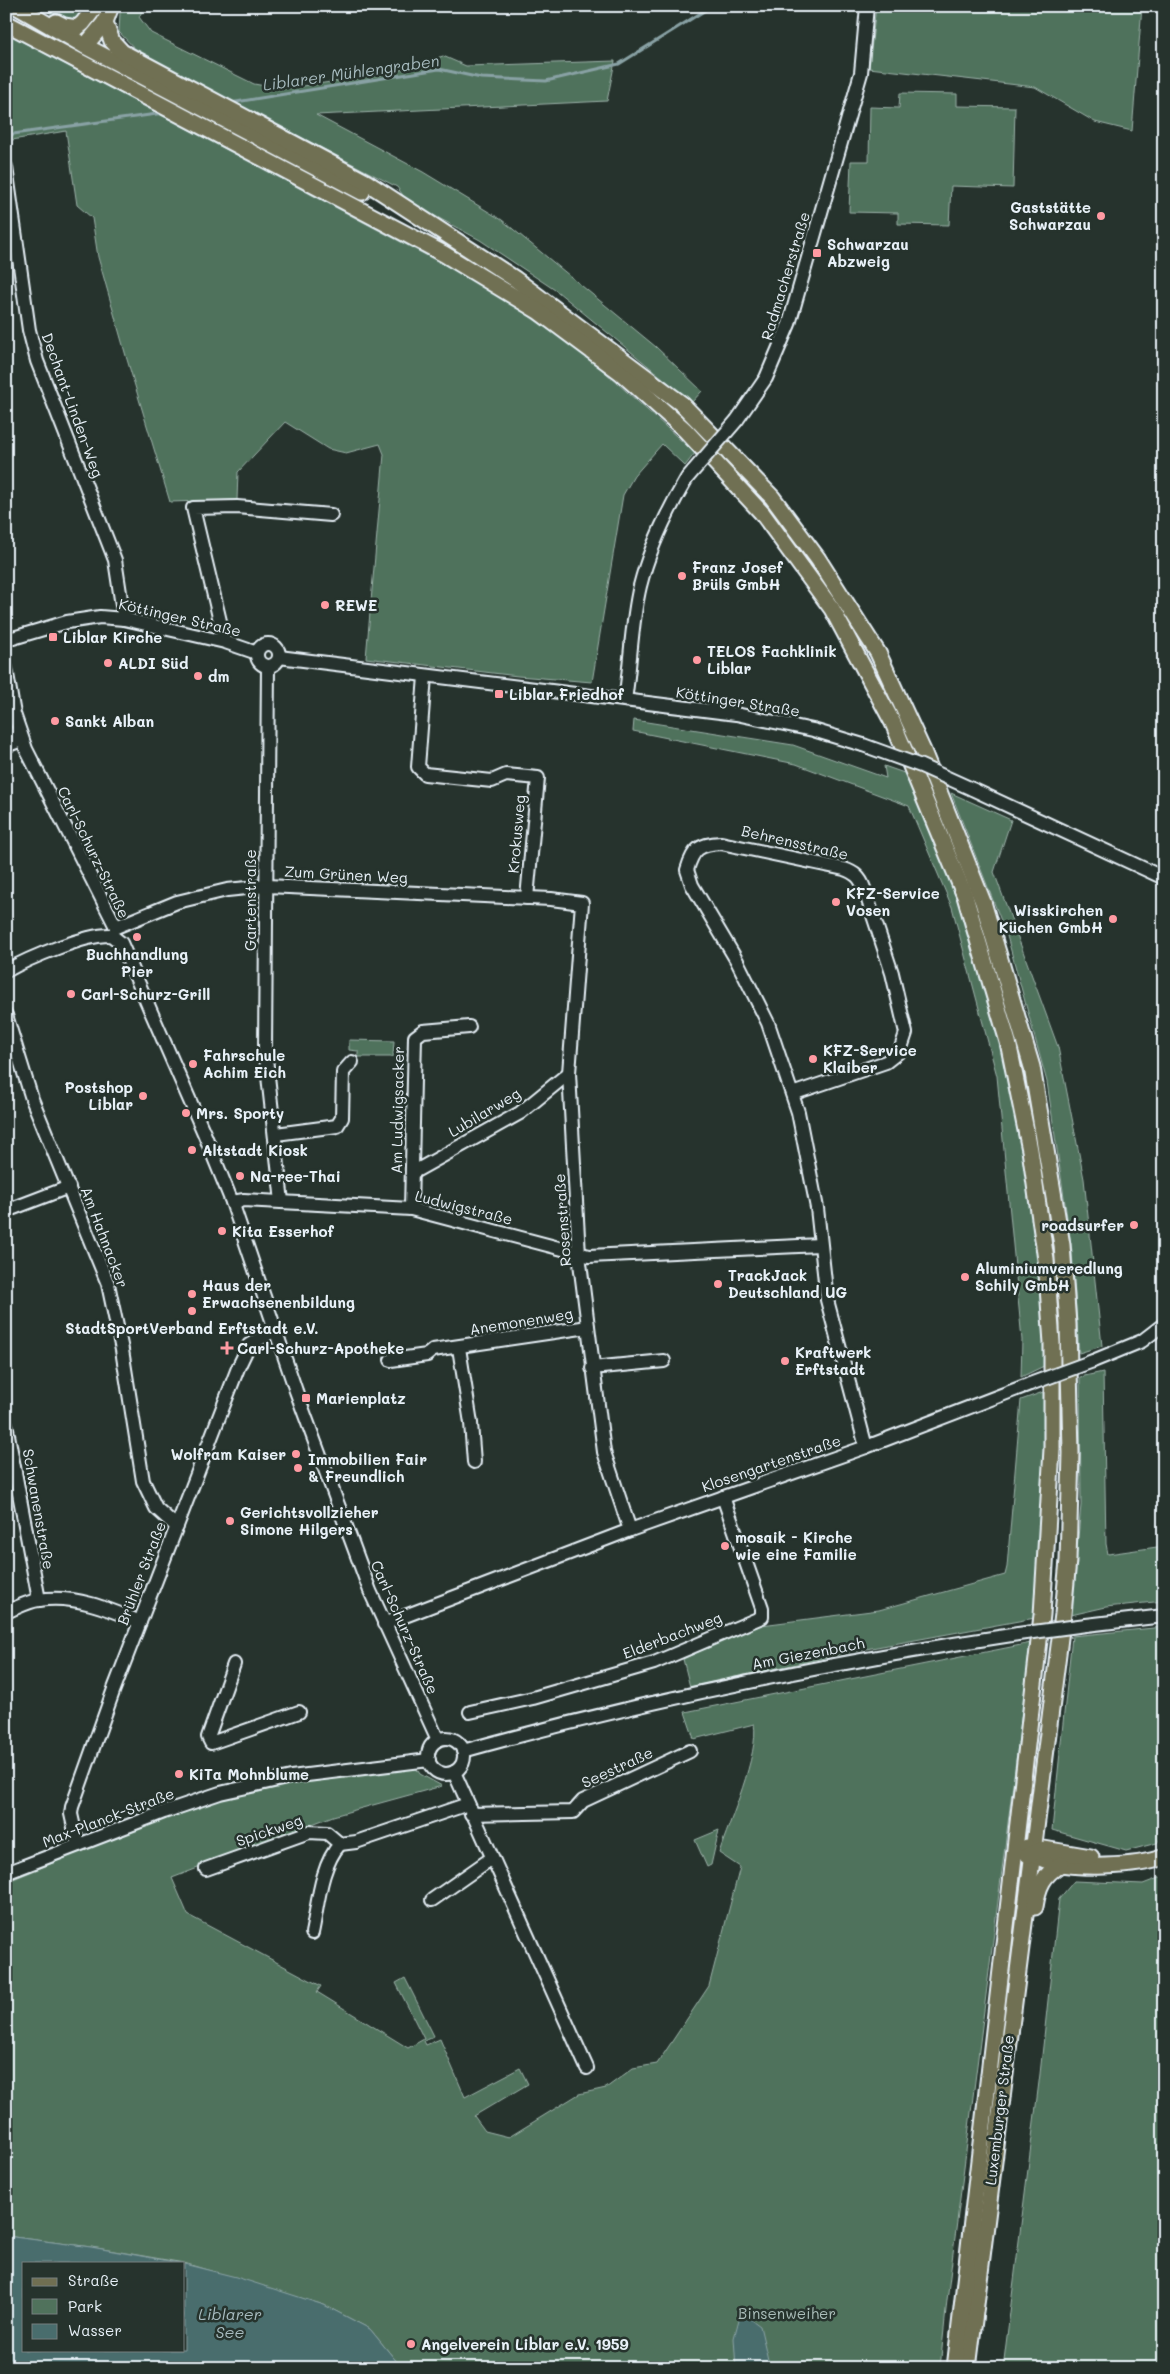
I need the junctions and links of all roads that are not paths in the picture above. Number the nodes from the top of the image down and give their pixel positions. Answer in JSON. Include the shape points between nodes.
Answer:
{"nodes":[{"id":1,"x":16,"y":6,"type":"edge"},
{"id":2,"x":23,"y":6,"type":"edge"},
{"id":3,"x":98,"y":6,"type":"edge"},
{"id":4,"x":111,"y":6,"type":"edge"},
{"id":5,"x":867,"y":6,"type":"edge"},
{"id":6,"x":6,"y":12,"type":"edge"},
{"id":7,"x":105,"y":22,"type":"junction"},
{"id":8,"x":6,"y":23,"type":"edge"},
{"id":9,"x":85,"y":46,"type":"junction"},
{"id":10,"x":207,"y":128,"type":"junction"},
{"id":11,"x":6,"y":168,"type":"edge"},
{"id":12,"x":515,"y":279,"type":"junction"},
{"id":13,"x":331,"y":515,"type":"dead end"},
{"id":14,"x":124,"y":619,"type":"junction"},
{"id":15,"x":6,"y":638,"type":"edge"},
{"id":16,"x":226,"y":642,"type":"junction"},
{"id":17,"x":258,"y":653,"type":"junction"},
{"id":18,"x":279,"y":657,"type":"junction"},
{"id":19,"x":268,"y":666,"type":"junction"},
{"id":20,"x":6,"y":668,"type":"edge"},
{"id":21,"x":425,"y":676,"type":"junction"},
{"id":22,"x":6,"y":695,"type":"edge"},
{"id":23,"x":625,"y":700,"type":"junction"},
{"id":24,"x":6,"y":746,"type":"edge"},
{"id":25,"x":1164,"y":878,"type":"edge"},
{"id":26,"x":267,"y":886,"type":"junction"},
{"id":27,"x":527,"y":898,"type":"junction"},
{"id":28,"x":582,"y":903,"type":"joint"},
{"id":29,"x":114,"y":931,"type":"junction"},
{"id":30,"x":6,"y":971,"type":"edge"},
{"id":31,"x":6,"y":1015,"type":"edge"},
{"id":32,"x":468,"y":1027,"type":"dead end"},
{"id":33,"x":352,"y":1062,"type":"dead end"},
{"id":34,"x":569,"y":1073,"type":"junction"},
{"id":35,"x":792,"y":1094,"type":"junction"},
{"id":36,"x":276,"y":1134,"type":"junction"},
{"id":37,"x":412,"y":1174,"type":"junction"},
{"id":38,"x":69,"y":1187,"type":"junction"},
{"id":39,"x":232,"y":1202,"type":"junction"},
{"id":40,"x":282,"y":1202,"type":"junction"},
{"id":41,"x":411,"y":1209,"type":"junction"},
{"id":42,"x":6,"y":1211,"type":"edge"},
{"id":43,"x":820,"y":1245,"type":"junction"},
{"id":44,"x":580,"y":1255,"type":"junction"},
{"id":45,"x":1164,"y":1324,"type":"edge"},
{"id":46,"x":588,"y":1327,"type":"junction"},
{"id":47,"x":275,"y":1330,"type":"junction"},
{"id":48,"x":459,"y":1348,"type":"junction"},
{"id":49,"x":391,"y":1360,"type":"dead end"},
{"id":50,"x":664,"y":1361,"type":"dead end"},
{"id":51,"x":592,"y":1368,"type":"junction"},
{"id":52,"x":6,"y":1424,"type":"edge"},
{"id":53,"x":866,"y":1447,"type":"junction"},
{"id":54,"x":474,"y":1462,"type":"dead end"},
{"id":55,"x":723,"y":1498,"type":"junction"},
{"id":56,"x":177,"y":1527,"type":"junction"},
{"id":57,"x":630,"y":1530,"type":"junction"},
{"id":58,"x":1048,"y":1545,"type":"junction"},
{"id":59,"x":39,"y":1600,"type":"junction"},
{"id":60,"x":6,"y":1612,"type":"edge"},
{"id":61,"x":1164,"y":1616,"type":"edge"},
{"id":62,"x":140,"y":1622,"type":"junction"},
{"id":63,"x":384,"y":1624,"type":"junction"},
{"id":64,"x":234,"y":1664,"type":"dead end"},
{"id":65,"x":299,"y":1712,"type":"dead end"},
{"id":66,"x":470,"y":1712,"type":"dead end"},
{"id":67,"x":438,"y":1740,"type":"junction"},
{"id":68,"x":464,"y":1751,"type":"junction"},
{"id":69,"x":690,"y":1751,"type":"dead end"},
{"id":70,"x":429,"y":1760,"type":"junction"},
{"id":71,"x":454,"y":1772,"type":"junction"},
{"id":72,"x":469,"y":1809,"type":"junction"},
{"id":73,"x":1038,"y":1810,"type":"junction"},
{"id":74,"x":340,"y":1844,"type":"junction"},
{"id":75,"x":78,"y":1845,"type":"junction"},
{"id":76,"x":1032,"y":1852,"type":"junction"},
{"id":77,"x":1164,"y":1856,"type":"edge"},
{"id":78,"x":492,"y":1858,"type":"junction"},
{"id":79,"x":1062,"y":1858,"type":"junction"},
{"id":80,"x":206,"y":1869,"type":"dead end"},
{"id":81,"x":6,"y":1873,"type":"edge"},
{"id":82,"x":432,"y":1900,"type":"dead end"},
{"id":83,"x":312,"y":1934,"type":"dead end"},
{"id":84,"x":1002,"y":1946,"type":"junction"},
{"id":85,"x":587,"y":2068,"type":"dead end"},
{"id":86,"x":985,"y":2221,"type":"junction"},
{"id":87,"x":955,"y":2368,"type":"edge"},
{"id":88,"x":968,"y":2368,"type":"edge"}],
"edges":[{"from":1,"to":9,"type":"main road"},
{"from":2,"to":3,"type":"main road","via":[[64,26],[76,28]]},
{"from":3,"to":9,"type":"main road"},
{"from":4,"to":7,"type":"main road"},
{"from":5,"to":23,"type":"street","name":"Radmacherstraße","bridge":true,"via":[[861,73],[789,324],[766,378],[687,478],[651,548],[640,587]]},
{"from":6,"to":9,"type":"main road","via":[[55,39]]},
{"from":7,"to":9,"type":"main road"},
{"from":7,"to":12,"type":"main road","via":[[112,41],[122,52],[366,182]]},
{"from":8,"to":10,"type":"main road"},
{"from":9,"to":10,"type":"main road","via":[[101,64]]},
{"from":9,"to":12,"type":"main road","via":[[401,212]]},
{"from":10,"to":58,"type":"main road","via":[[444,254],[538,311],[620,372],[685,430],[762,513],[832,609],[893,723],[965,896],[1008,1042],[1030,1150],[1049,1284],[1053,1393]]},
{"from":11,"to":14,"type":"street","name":"Dechant-Linden-Weg","via":[[29,330],[37,361],[115,560]]},
{"from":12,"to":73,"type":"main road","name":"Luxemburger Straße","via":[[682,404],[778,505],[818,559],[878,653],[923,751],[983,902],[1032,1068],[1062,1245],[1068,1324],[1071,1453],[1068,1560]]},
{"from":13,"to":16,"type":"street","via":[[237,507],[194,508]]},
{"from":14,"to":15,"type":"street","name":"Köttinger Straße","via":[[100,617],[67,622]]},
{"from":14,"to":16,"type":"street","name":"Köttinger Straße"},
{"from":16,"to":17,"type":"street","name":"Köttinger Straße"},
{"from":17,"to":18,"type":"street","via":[[262,646],[272,645],[278,650]]},
{"from":17,"to":19,"type":"street","via":[[259,661]]},
{"from":18,"to":19,"type":"street","via":[[274,665]]},
{"from":18,"to":21,"type":"street","name":"Köttinger Straße"},
{"from":19,"to":26,"type":"street","name":"Gartenstraße"},
{"from":20,"to":29,"type":"street","name":"Carl-Schurz-Straße","via":[[14,714],[26,749]]},
{"from":21,"to":23,"type":"street","name":"Köttinger Straße"},
{"from":21,"to":27,"type":"street","name":"Krokusweg","via":[[418,767],[425,774],[492,781],[506,775],[538,778]]},
{"from":22,"to":24,"type":"street","via":[[9,694],[19,741]]},
{"from":23,"to":25,"type":"street","name":"Köttinger Straße","bridge":true,"via":[[736,714],[813,730],[863,745],[921,766]]},
{"from":26,"to":27,"type":"street","name":"Zum Grünen Weg"},
{"from":26,"to":29,"type":"street","name":"Zum Grünen Weg","via":[[186,899]]},
{"from":26,"to":36,"type":"street","name":"Gartenstraße","via":[[265,1049]]},
{"from":27,"to":28,"type":"street","name":"Zum Grünen Weg"},
{"from":28,"to":34,"type":"street","name":"Rosenstraße"},
{"from":29,"to":30,"type":"street","name":"Zum Grünen Weg","via":[[24,961]]},
{"from":29,"to":39,"type":"street","name":"Carl-Schurz-Straße"},
{"from":31,"to":38,"type":"street","name":"Am Hahnacker","via":[[32,1099]]},
{"from":32,"to":37,"type":"street","name":"Am Ludwigsacker","via":[[424,1031],[415,1037]]},
{"from":33,"to":36,"type":"street","via":[[343,1072],[342,1118],[337,1126]]},
{"from":34,"to":37,"type":"street","name":"Lubilarweg","via":[[520,1113]]},
{"from":34,"to":44,"type":"street","name":"Rosenstraße"},
{"from":35,"to":35,"type":"street","name":"Behrensstraße","via":[[768,1023],[738,961],[692,885],[687,870],[696,850],[705,844],[721,843],[844,869],[861,879],[892,973],[906,1033],[900,1051],[886,1062]]},
{"from":35,"to":43,"type":"street","name":"Behrensstraße","via":[[817,1208]]},
{"from":36,"to":40,"type":"street","name":"Gartenstraße"},
{"from":37,"to":41,"type":"street","name":"Am Ludwigsacker"},
{"from":38,"to":42,"type":"street"},
{"from":38,"to":56,"type":"street","name":"Am Hahnacker","via":[[108,1284],[143,1481],[156,1508]]},
{"from":39,"to":40,"type":"street","name":"Ludwigstraße"},
{"from":39,"to":47,"type":"street","name":"Carl-Schurz-Straße"},
{"from":40,"to":41,"type":"street","name":"Ludwigstraße"},
{"from":41,"to":44,"type":"street","name":"Ludwigstraße"},
{"from":43,"to":44,"type":"street","name":"Ludwigstraße"},
{"from":43,"to":53,"type":"street","name":"Behrensstraße","via":[[827,1300]]},
{"from":44,"to":46,"type":"street","name":"Rosenstraße"},
{"from":45,"to":53,"type":"street","name":"Klosengartenstraße","bridge":true,"via":[[1142,1341]]},
{"from":46,"to":48,"type":"street","name":"Anemonenweg"},
{"from":46,"to":51,"type":"street","name":"Rosenstraße"},
{"from":47,"to":56,"type":"street","name":"Brühler Straße","via":[[249,1345]]},
{"from":47,"to":63,"type":"street","name":"Carl-Schurz-Straße"},
{"from":48,"to":49,"type":"street","name":"Anemonenweg","via":[[433,1350],[427,1355]]},
{"from":48,"to":54,"type":"street","name":"Anemonenweg"},
{"from":50,"to":51,"type":"street"},
{"from":51,"to":57,"type":"street","name":"Rosenstraße","via":[[604,1452]]},
{"from":52,"to":59,"type":"street","name":"Schwanenstraße"},
{"from":53,"to":55,"type":"street","name":"Klosengartenstraße"},
{"from":55,"to":57,"type":"street","name":"Klosengartenstraße"},
{"from":55,"to":66,"type":"street","name":"Elderbachweg","via":[[762,1608],[762,1617],[654,1663],[534,1698]]},
{"from":56,"to":62,"type":"street","name":"Brühler Straße"},
{"from":57,"to":63,"type":"street","name":"Klosengartenstraße"},
{"from":58,"to":76,"type":"main road","via":[[1051,1569],[1047,1666],[1025,1838]]},
{"from":58,"to":84,"type":"main road","via":[[1037,1664]]},
{"from":59,"to":60,"type":"street"},
{"from":59,"to":62,"type":"street","via":[[72,1600],[106,1608]]},
{"from":61,"to":68,"type":"street","name":"Am Giezenbach","bridge":true,"via":[[1018,1634],[783,1673]]},
{"from":62,"to":75,"type":"street","name":"Brühler Straße","via":[[72,1807]]},
{"from":63,"to":67,"type":"street","name":"Carl-Schurz-Straße"},
{"from":64,"to":65,"type":"street","via":[[208,1737],[211,1743]]},
{"from":67,"to":68,"type":"street","via":[[454,1740]]},
{"from":67,"to":70,"type":"street","via":[[430,1748]]},
{"from":68,"to":71,"type":"street","via":[[463,1761]]},
{"from":69,"to":72,"type":"street","name":"Seestraße","via":[[583,1801],[573,1812]]},
{"from":70,"to":71,"type":"street","via":[[441,1773]]},
{"from":70,"to":75,"type":"street","name":"Max-Planck-Straße","via":[[291,1777],[220,1793]]},
{"from":71,"to":72,"type":"street"},
{"from":72,"to":74,"type":"street"},
{"from":72,"to":78,"type":"street"},
{"from":73,"to":76,"type":"main road","name":"Luxemburger Straße"},
{"from":73,"to":79,"type":"main road","via":[[1044,1835]]},
{"from":74,"to":80,"type":"street","name":"Spickweg","via":[[327,1833],[309,1832]]},
{"from":74,"to":83,"type":"street","via":[[333,1852],[326,1871]]},
{"from":75,"to":81,"type":"street","name":"Max-Planck-Straße"},
{"from":76,"to":79,"type":"main road","via":[[1044,1849]]},
{"from":76,"to":84,"type":"main road","via":[[1021,1862],[1012,1917]]},
{"from":76,"to":86,"type":"main road","name":"Luxemburger Straße"},
{"from":77,"to":79,"type":"main road","via":[[1136,1864]]},
{"from":78,"to":82,"type":"street"},
{"from":78,"to":85,"type":"street"},
{"from":79,"to":86,"type":"main road","via":[[1038,1888],[1001,2170]]},
{"from":84,"to":87,"type":"main road","name":"Luxemburger Straße"},
{"from":86,"to":88,"type":"main road","name":"Luxemburger Straße"}]}
